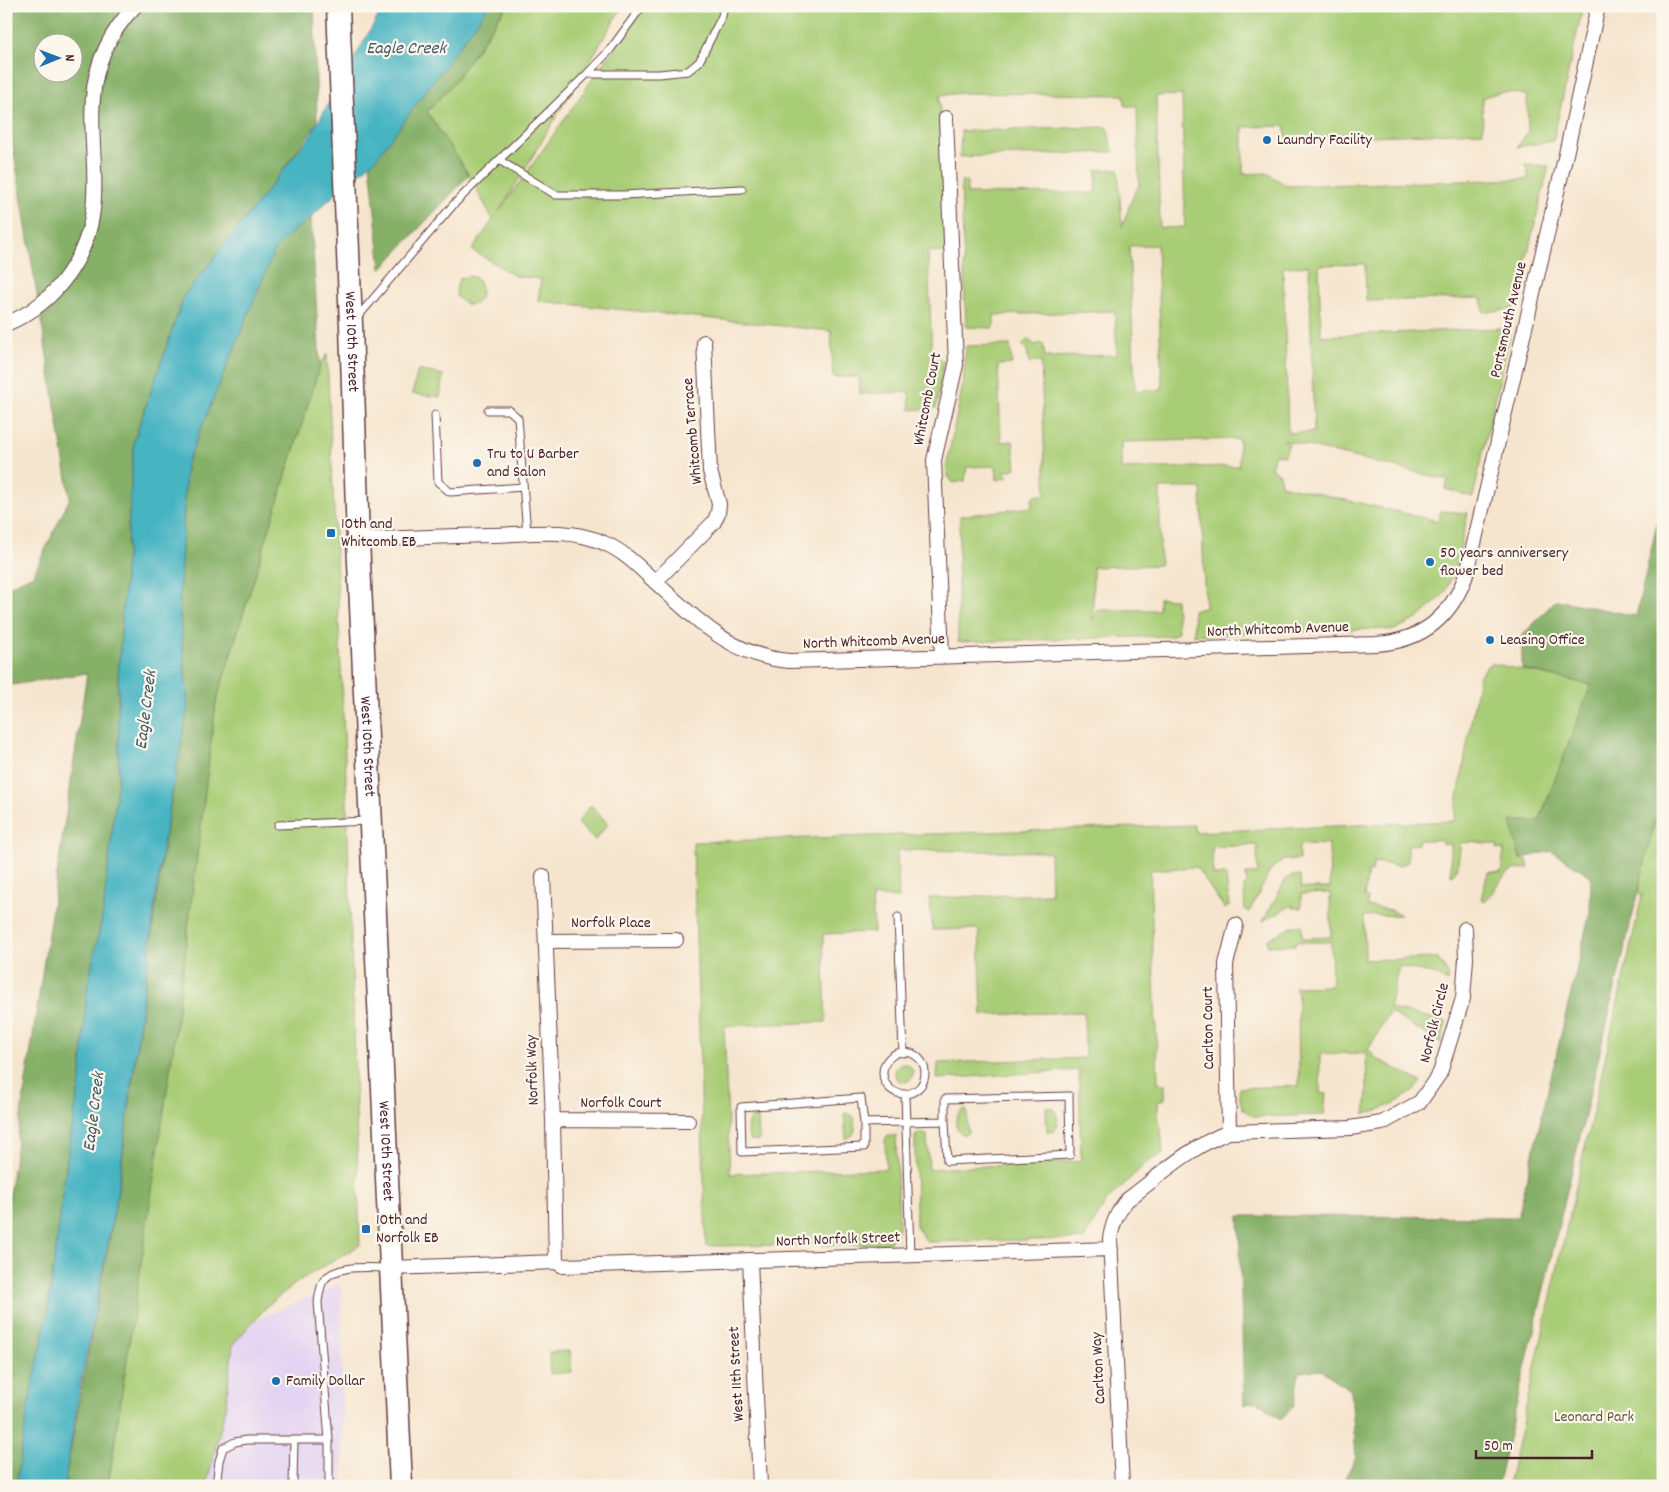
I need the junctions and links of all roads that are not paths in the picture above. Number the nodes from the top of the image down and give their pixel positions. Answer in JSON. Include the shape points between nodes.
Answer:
{"nodes":[{"id":1,"x":135,"y":6,"type":"edge"},
{"id":2,"x":338,"y":6,"type":"edge"},
{"id":3,"x":642,"y":6,"type":"edge"},
{"id":4,"x":724,"y":6,"type":"edge"},
{"id":5,"x":1598,"y":6,"type":"edge"},
{"id":6,"x":587,"y":74,"type":"junction"},
{"id":7,"x":946,"y":118,"type":"dead end"},
{"id":8,"x":499,"y":160,"type":"junction"},
{"id":9,"x":742,"y":189,"type":"dead end"},
{"id":10,"x":6,"y":324,"type":"edge"},
{"id":11,"x":351,"y":325,"type":"junction"},
{"id":12,"x":704,"y":342,"type":"dead end"},
{"id":13,"x":488,"y":410,"type":"dead end"},
{"id":14,"x":435,"y":415,"type":"dead end"},
{"id":15,"x":523,"y":487,"type":"junction"},
{"id":16,"x":527,"y":534,"type":"junction"},
{"id":17,"x":358,"y":540,"type":"junction"},
{"id":18,"x":655,"y":582,"type":"junction"},
{"id":19,"x":1427,"y":628,"type":"joint"},
{"id":20,"x":942,"y":657,"type":"junction"},
{"id":21,"x":370,"y":820,"type":"junction"},
{"id":22,"x":278,"y":824,"type":"dead end"},
{"id":23,"x":543,"y":876,"type":"dead end"},
{"id":24,"x":898,"y":917,"type":"dead end"},
{"id":25,"x":1236,"y":925,"type":"dead end"},
{"id":26,"x":1465,"y":929,"type":"dead end"},
{"id":27,"x":676,"y":940,"type":"dead end"},
{"id":28,"x":546,"y":941,"type":"junction"},
{"id":29,"x":903,"y":1052,"type":"junction"},
{"id":30,"x":905,"y":1095,"type":"junction"},
{"id":31,"x":553,"y":1120,"type":"junction"},
{"id":32,"x":688,"y":1121,"type":"dead end"},
{"id":33,"x":946,"y":1121,"type":"junction"},
{"id":34,"x":905,"y":1122,"type":"junction"},
{"id":35,"x":864,"y":1123,"type":"junction"},
{"id":36,"x":1229,"y":1132,"type":"junction"},
{"id":37,"x":1111,"y":1248,"type":"junction"},
{"id":38,"x":910,"y":1255,"type":"junction"},
{"id":39,"x":750,"y":1260,"type":"junction"},
{"id":40,"x":556,"y":1262,"type":"junction"},
{"id":41,"x":390,"y":1268,"type":"junction"},
{"id":42,"x":294,"y":1440,"type":"junction"},
{"id":43,"x":329,"y":1440,"type":"junction"},
{"id":44,"x":216,"y":1486,"type":"edge"},
{"id":45,"x":293,"y":1486,"type":"edge"},
{"id":46,"x":329,"y":1486,"type":"edge"},
{"id":47,"x":401,"y":1486,"type":"edge"},
{"id":48,"x":760,"y":1486,"type":"edge"},
{"id":49,"x":1122,"y":1486,"type":"edge"}],
"edges":[{"from":1,"to":10,"type":"street","via":[[112,37],[96,77],[92,98],[94,197],[87,239],[63,282],[36,307]]},
{"from":2,"to":11,"type":"main road","name":"West 10th Street"},
{"from":3,"to":6,"type":"lane","via":[[610,50]]},
{"from":4,"to":6,"type":"lane","via":[[699,62],[688,71]]},
{"from":5,"to":19,"type":"street","name":"Portsmouth Avenue","via":[[1468,569],[1455,601]]},
{"from":6,"to":8,"type":"lane"},
{"from":7,"to":20,"type":"street","name":"Whitcomb Court","via":[[956,365],[934,460]]},
{"from":8,"to":9,"type":"lane","via":[[556,195]]},
{"from":8,"to":11,"type":"lane","via":[[454,204]]},
{"from":11,"to":17,"type":"main road","name":"West 10th Street"},
{"from":12,"to":18,"type":"street","name":"Whitcomb Terrace","via":[[710,471],[719,504],[718,513],[714,522]]},
{"from":13,"to":15,"type":"lane","via":[[509,410],[518,418]]},
{"from":14,"to":15,"type":"lane","via":[[438,482],[450,492]]},
{"from":15,"to":16,"type":"lane"},
{"from":16,"to":17,"type":"street","name":"North Whitcomb Avenue"},
{"from":16,"to":18,"type":"street","name":"North Whitcomb Avenue","via":[[573,534],[602,542],[628,558]]},
{"from":17,"to":21,"type":"main road","name":"West 10th Street"},
{"from":18,"to":20,"type":"street","name":"North Whitcomb Avenue","via":[[722,638],[740,649],[768,658],[804,662]]},
{"from":19,"to":20,"type":"street","name":"North Whitcomb Avenue","via":[[1404,639],[1376,644]]},
{"from":21,"to":22,"type":"lane"},
{"from":21,"to":41,"type":"main road","name":"West 10th Street"},
{"from":23,"to":28,"type":"street","name":"Norfolk Way"},
{"from":24,"to":29,"type":"lane"},
{"from":25,"to":36,"type":"street","name":"Carlton Court","via":[[1226,964]]},
{"from":26,"to":36,"type":"street","name":"Norfolk Circle","via":[[1463,998],[1440,1073],[1420,1102],[1382,1122],[1350,1128]]},
{"from":27,"to":28,"type":"street","name":"Norfolk Place"},
{"from":28,"to":31,"type":"street","name":"Norfolk Way"},
{"from":29,"to":30,"type":"lane","via":[[888,1060],[883,1072],[886,1085],[892,1091]]},
{"from":29,"to":30,"type":"lane","via":[[918,1057],[925,1076],[918,1089]]},
{"from":30,"to":34,"type":"lane"},
{"from":31,"to":32,"type":"street","name":"Norfolk Court"},
{"from":31,"to":40,"type":"street","name":"Norfolk Way"},
{"from":33,"to":33,"type":"lane","via":[[948,1161],[1070,1155],[1069,1096],[945,1099]]},
{"from":33,"to":34,"type":"lane"},
{"from":34,"to":35,"type":"lane"},
{"from":34,"to":38,"type":"lane"},
{"from":35,"to":35,"type":"lane","via":[[864,1147],[742,1152],[741,1106],[861,1098]]},
{"from":36,"to":37,"type":"street","via":[[1196,1149],[1127,1200],[1113,1222]]},
{"from":37,"to":38,"type":"street","name":"North Norfolk Street"},
{"from":37,"to":49,"type":"street","name":"Carlton Way"},
{"from":38,"to":39,"type":"street","name":"North Norfolk Street"},
{"from":39,"to":40,"type":"street","name":"North Norfolk Street","via":[[563,1266]]},
{"from":39,"to":48,"type":"street","name":"West 11th Street"},
{"from":40,"to":41,"type":"street","name":"North Norfolk Street"},
{"from":41,"to":43,"type":"lane","via":[[334,1272],[322,1281],[318,1302]]},
{"from":41,"to":47,"type":"main road","name":"West 10th Street"},
{"from":42,"to":43,"type":"lane"},
{"from":42,"to":44,"type":"lane","via":[[246,1440],[223,1448]]},
{"from":42,"to":45,"type":"lane"},
{"from":43,"to":46,"type":"lane"}]}
